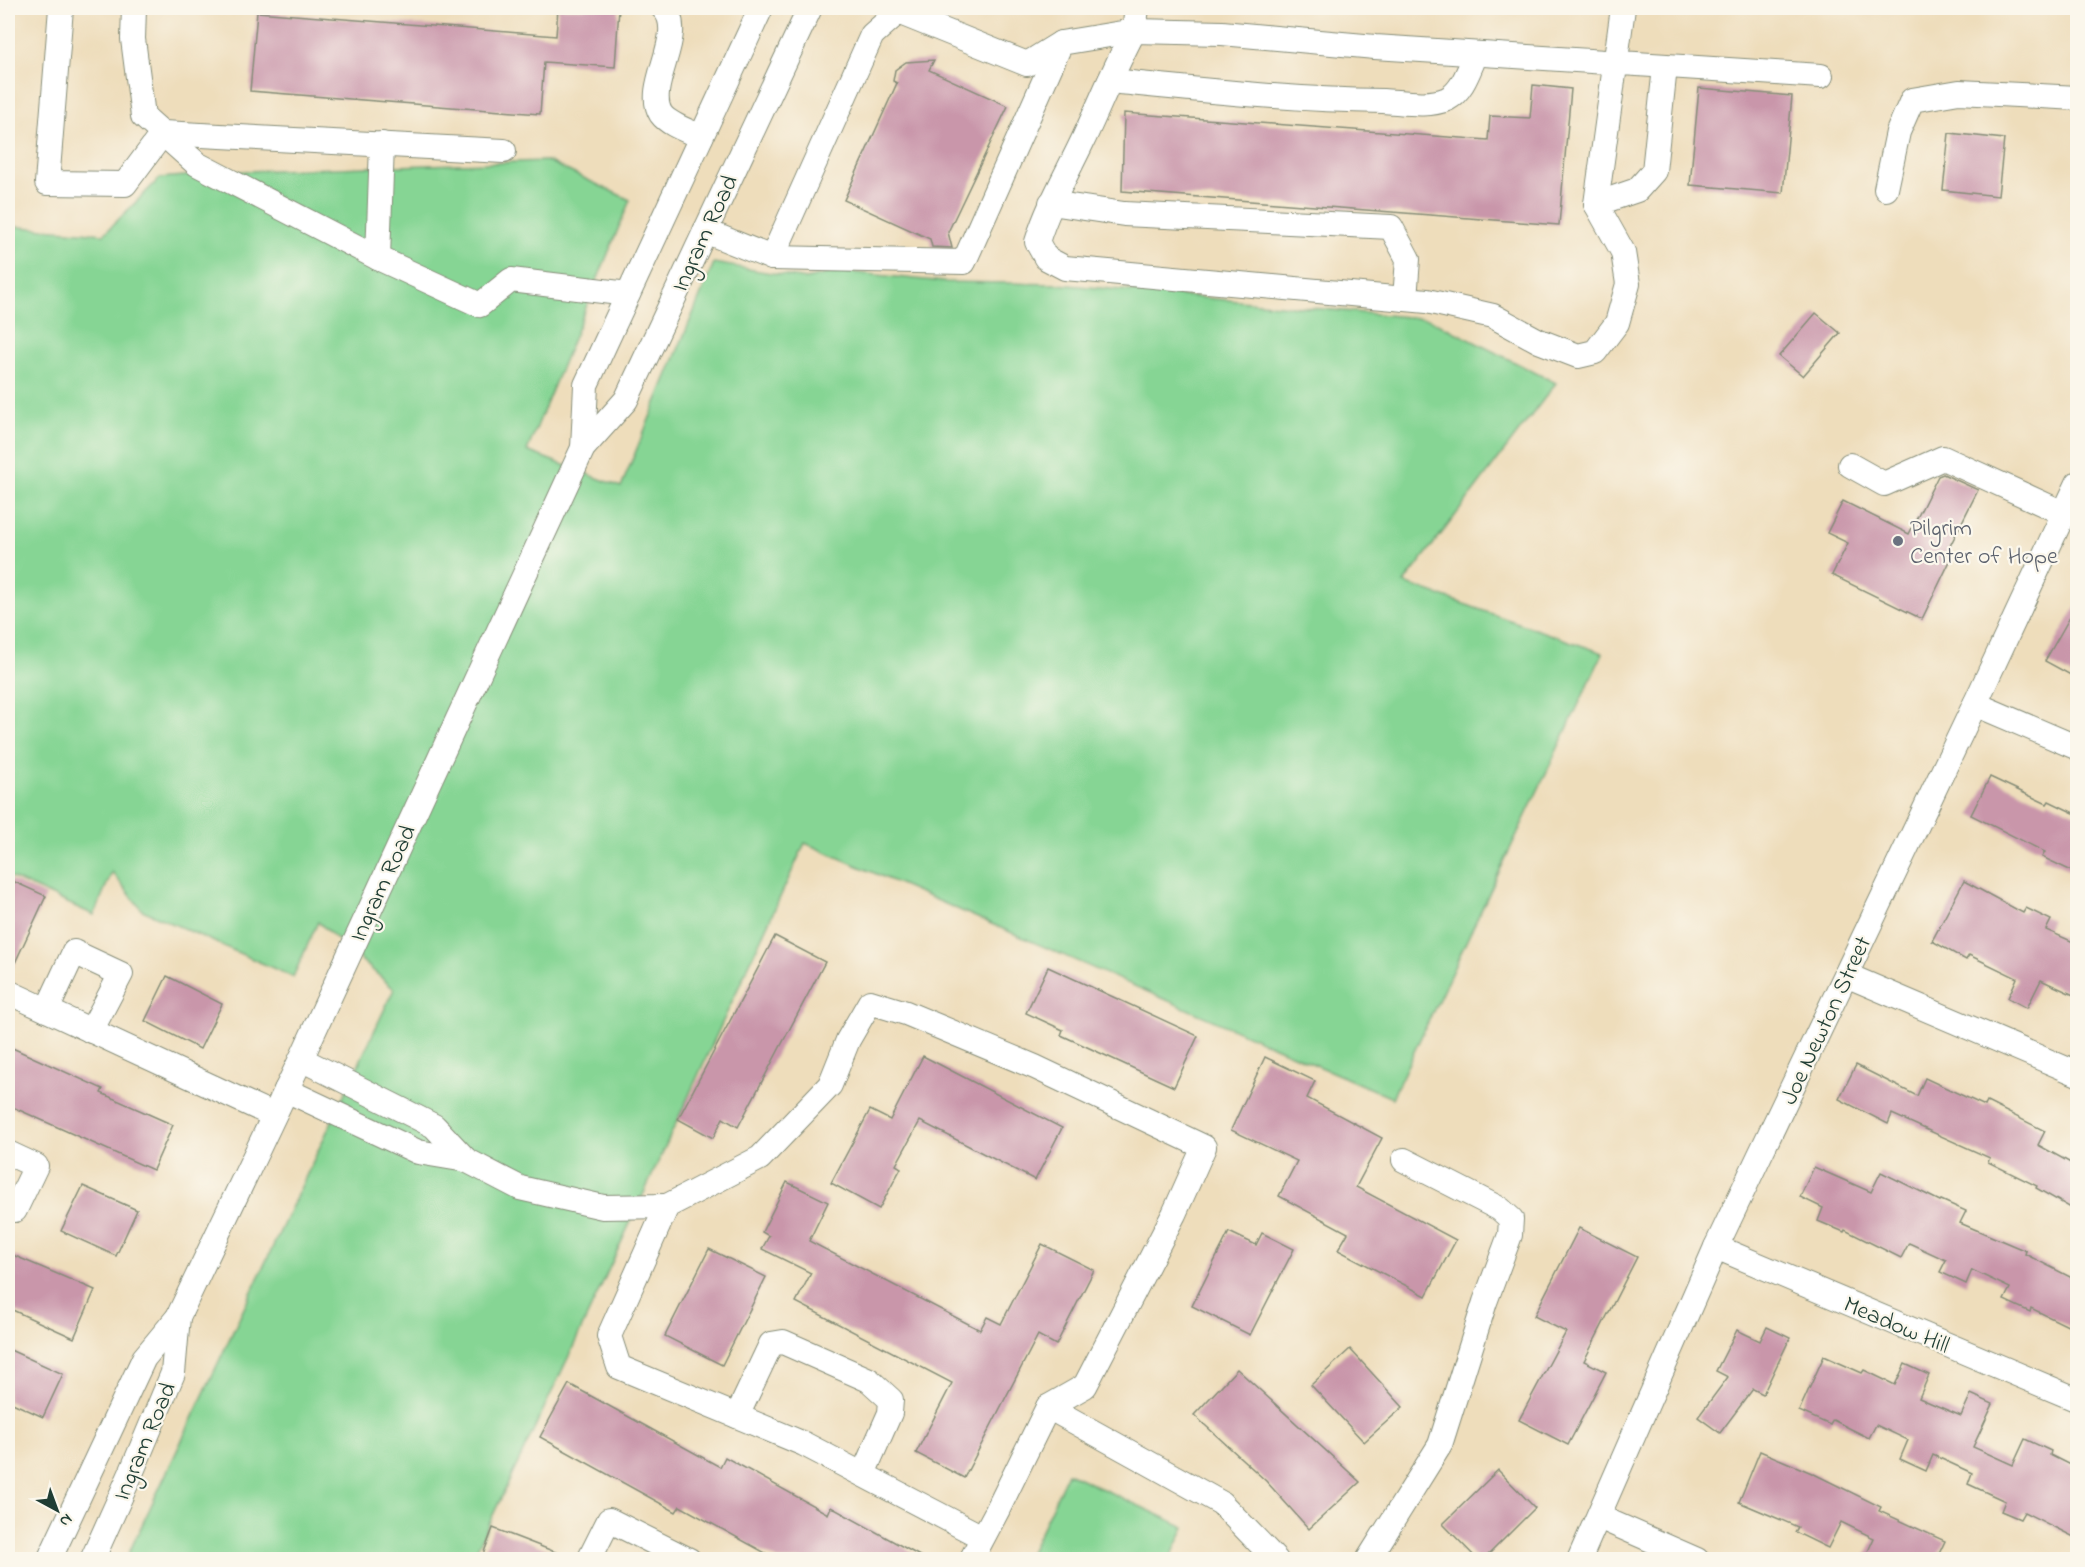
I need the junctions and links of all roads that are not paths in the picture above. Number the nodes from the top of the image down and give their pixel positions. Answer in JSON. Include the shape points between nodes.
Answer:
{"nodes":[{"id":1,"x":61,"y":8,"type":"edge"},
{"id":2,"x":134,"y":8,"type":"edge"},
{"id":3,"x":663,"y":8,"type":"edge"},
{"id":4,"x":761,"y":8,"type":"edge"},
{"id":5,"x":810,"y":8,"type":"edge"},
{"id":6,"x":1623,"y":8,"type":"edge"},
{"id":7,"x":1136,"y":19,"type":"edge"},
{"id":8,"x":1061,"y":43,"type":"junction"},
{"id":9,"x":1476,"y":54,"type":"junction"},
{"id":10,"x":1615,"y":64,"type":"junction"},
{"id":11,"x":1665,"y":67,"type":"junction"},
{"id":12,"x":1821,"y":76,"type":"dead end"},
{"id":13,"x":1110,"y":81,"type":"junction"},
{"id":14,"x":2078,"y":98,"type":"edge"},
{"id":15,"x":163,"y":133,"type":"junction"},
{"id":16,"x":701,"y":137,"type":"junction"},
{"id":17,"x":381,"y":144,"type":"junction"},
{"id":18,"x":504,"y":151,"type":"dead end"},
{"id":19,"x":1886,"y":189,"type":"dead end"},
{"id":20,"x":1051,"y":202,"type":"junction"},
{"id":21,"x":1596,"y":204,"type":"junction"},
{"id":22,"x":705,"y":231,"type":"junction"},
{"id":23,"x":378,"y":258,"type":"junction"},
{"id":24,"x":772,"y":258,"type":"junction"},
{"id":25,"x":628,"y":294,"type":"junction"},
{"id":26,"x":1405,"y":299,"type":"junction"},
{"id":27,"x":583,"y":448,"type":"junction"},
{"id":28,"x":1850,"y":465,"type":"dead end"},
{"id":29,"x":2078,"y":483,"type":"edge"},
{"id":30,"x":2063,"y":513,"type":"junction"},
{"id":31,"x":1975,"y":704,"type":"junction"},
{"id":32,"x":2078,"y":748,"type":"edge"},
{"id":33,"x":1846,"y":975,"type":"junction"},
{"id":34,"x":8,"y":992,"type":"edge"},
{"id":35,"x":46,"y":1010,"type":"junction"},
{"id":36,"x":91,"y":1031,"type":"junction"},
{"id":37,"x":301,"y":1059,"type":"junction"},
{"id":38,"x":2078,"y":1074,"type":"edge"},
{"id":39,"x":286,"y":1090,"type":"junction"},
{"id":40,"x":273,"y":1115,"type":"junction"},
{"id":41,"x":8,"y":1153,"type":"edge"},
{"id":42,"x":466,"y":1160,"type":"junction"},
{"id":43,"x":1404,"y":1160,"type":"dead end"},
{"id":44,"x":667,"y":1206,"type":"junction"},
{"id":45,"x":8,"y":1207,"type":"edge"},
{"id":46,"x":1716,"y":1247,"type":"junction"},
{"id":47,"x":178,"y":1317,"type":"junction"},
{"id":48,"x":2078,"y":1400,"type":"edge"},
{"id":49,"x":1048,"y":1407,"type":"junction"},
{"id":50,"x":737,"y":1416,"type":"junction"},
{"id":51,"x":863,"y":1474,"type":"junction"},
{"id":52,"x":1599,"y":1517,"type":"junction"},
{"id":53,"x":982,"y":1537,"type":"junction"},
{"id":54,"x":49,"y":1560,"type":"edge"},
{"id":55,"x":92,"y":1560,"type":"edge"},
{"id":56,"x":589,"y":1560,"type":"edge"},
{"id":57,"x":689,"y":1560,"type":"edge"},
{"id":58,"x":970,"y":1560,"type":"edge"},
{"id":59,"x":1276,"y":1560,"type":"edge"},
{"id":60,"x":1368,"y":1560,"type":"edge"},
{"id":61,"x":1579,"y":1560,"type":"edge"},
{"id":62,"x":1697,"y":1560,"type":"edge"}],
"edges":[{"from":1,"to":15,"type":"street","via":[[47,183],[125,184]]},
{"from":2,"to":15,"type":"street","via":[[133,39],[143,116]]},
{"from":3,"to":16,"type":"street","via":[[673,27],[657,97],[661,113]]},
{"from":4,"to":16,"type":"street","name":"Ingram Road"},
{"from":5,"to":22,"type":"street","name":"Ingram Road"},
{"from":6,"to":10,"type":"street"},
{"from":7,"to":8,"type":"street"},
{"from":7,"to":9,"type":"street","via":[[1222,33]]},
{"from":7,"to":13,"type":"street"},
{"from":8,"to":24,"type":"street","via":[[964,262]]},
{"from":8,"to":24,"type":"street","via":[[1027,64],[898,12],[872,35]]},
{"from":9,"to":10,"type":"street"},
{"from":9,"to":13,"type":"street","via":[[1462,85],[1449,98],[1433,102],[1274,97]]},
{"from":10,"to":11,"type":"street"},
{"from":10,"to":21,"type":"street"},
{"from":11,"to":12,"type":"street"},
{"from":11,"to":21,"type":"street","via":[[1654,171],[1636,190]]},
{"from":13,"to":20,"type":"street"},
{"from":14,"to":19,"type":"street","via":[[1959,92],[1912,100],[1898,132]]},
{"from":15,"to":17,"type":"street"},
{"from":15,"to":23,"type":"street","via":[[197,164]]},
{"from":16,"to":25,"type":"street","name":"Ingram Road"},
{"from":17,"to":18,"type":"street"},
{"from":17,"to":23,"type":"street"},
{"from":20,"to":26,"type":"street","via":[[1124,214],[1391,227],[1408,259]]},
{"from":20,"to":26,"type":"street","via":[[1037,242],[1046,258],[1065,268]]},
{"from":21,"to":26,"type":"street","via":[[1623,252],[1628,284],[1617,323],[1595,352],[1578,356],[1539,341],[1493,316]]},
{"from":22,"to":24,"type":"street"},
{"from":22,"to":27,"type":"street","name":"Ingram Road","via":[[626,400]]},
{"from":23,"to":25,"type":"street","via":[[480,305],[511,280]]},
{"from":25,"to":27,"type":"street","name":"Ingram Road","via":[[586,385]]},
{"from":27,"to":37,"type":"street","name":"Ingram Road"},
{"from":28,"to":30,"type":"street","via":[[1884,484],[1943,458]]},
{"from":29,"to":30,"type":"street","name":"Joe Newton Street"},
{"from":30,"to":31,"type":"street","name":"Joe Newton Street"},
{"from":31,"to":32,"type":"street"},
{"from":31,"to":33,"type":"street","name":"Joe Newton Street"},
{"from":33,"to":38,"type":"street"},
{"from":33,"to":46,"type":"street","name":"Joe Newton Street"},
{"from":34,"to":35,"type":"street"},
{"from":35,"to":36,"type":"street"},
{"from":35,"to":36,"type":"street","via":[[74,952],[121,974]]},
{"from":36,"to":40,"type":"street"},
{"from":37,"to":39,"type":"street","name":"Ingram Road"},
{"from":37,"to":42,"type":"street","via":[[434,1126]]},
{"from":39,"to":40,"type":"street","name":"Ingram Road"},
{"from":39,"to":42,"type":"street","via":[[418,1152]]},
{"from":40,"to":47,"type":"street","name":"Ingram Road"},
{"from":41,"to":45,"type":"street","via":[[36,1166],[15,1210]]},
{"from":42,"to":44,"type":"street","via":[[520,1188],[603,1207]]},
{"from":43,"to":60,"type":"street","via":[[1500,1209],[1510,1219],[1510,1235],[1440,1445]]},
{"from":44,"to":49,"type":"street","via":[[760,1158],[830,1085],[848,1040],[870,1002],[1024,1062],[1204,1148],[1085,1386]]},
{"from":44,"to":50,"type":"street","via":[[609,1336],[619,1366]]},
{"from":46,"to":48,"type":"street","name":"Meadow Hill"},
{"from":46,"to":52,"type":"street","name":"Joe Newton Street"},
{"from":47,"to":54,"type":"street","name":"Ingram Road","via":[[144,1358]]},
{"from":47,"to":55,"type":"street","name":"Ingram Road","via":[[173,1373]]},
{"from":49,"to":53,"type":"street"},
{"from":49,"to":59,"type":"street","via":[[1221,1503]]},
{"from":50,"to":51,"type":"street"},
{"from":50,"to":51,"type":"street","via":[[771,1344],[783,1342],[869,1380],[891,1400],[890,1413]]},
{"from":51,"to":53,"type":"street"},
{"from":52,"to":61,"type":"street","name":"Joe Newton Street"},
{"from":52,"to":62,"type":"street"},
{"from":53,"to":58,"type":"street"},
{"from":56,"to":57,"type":"street","via":[[609,1520]]}]}
